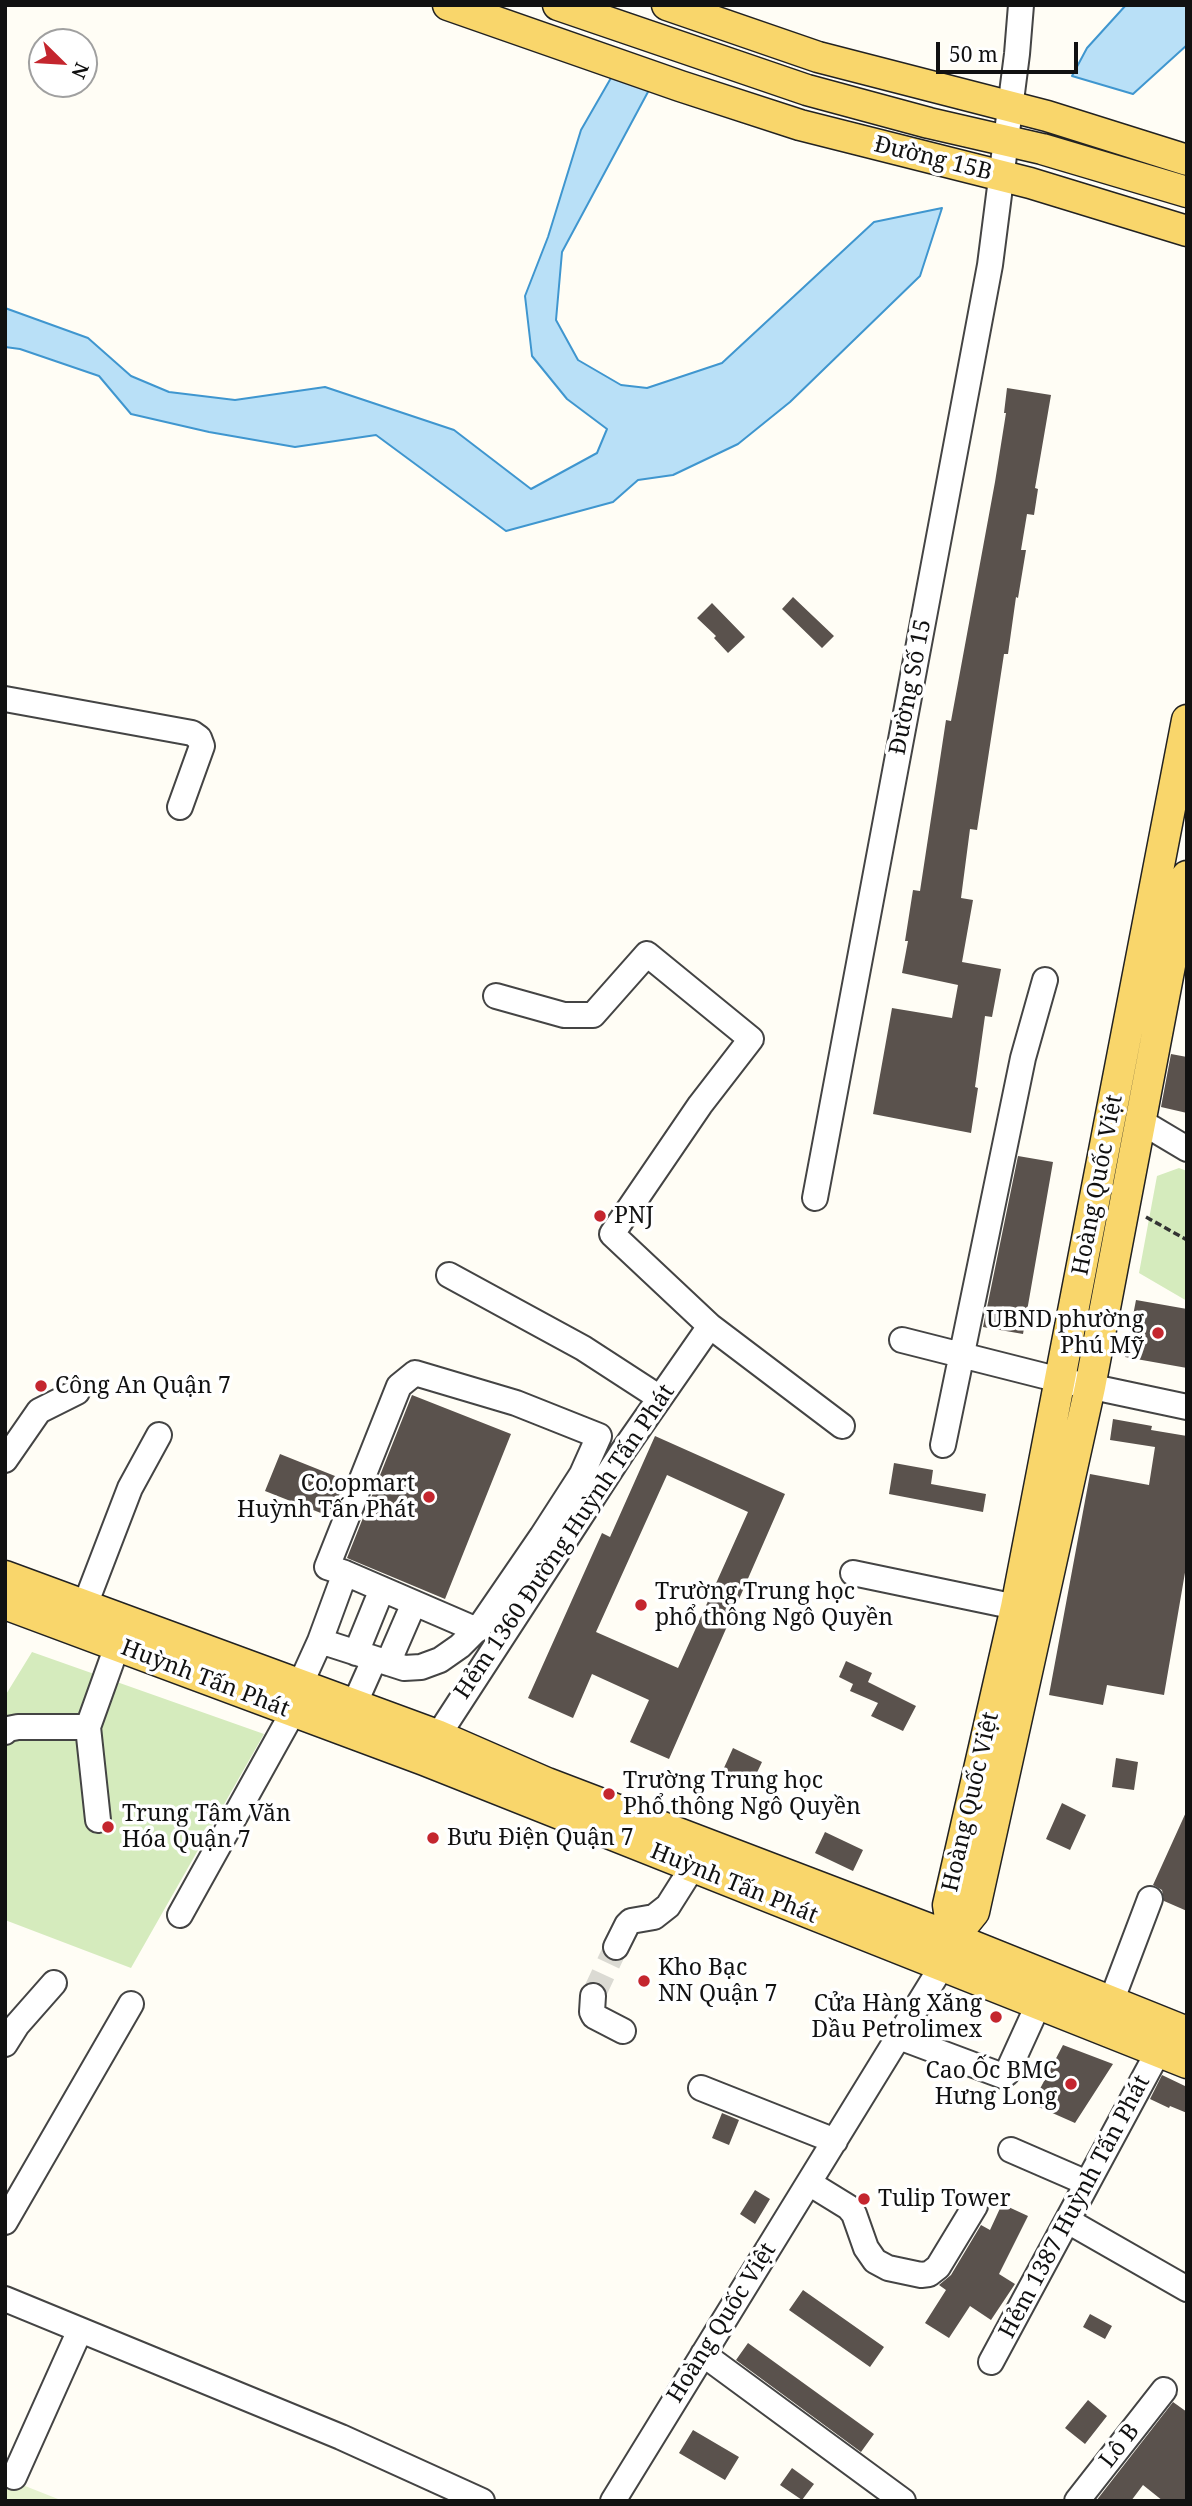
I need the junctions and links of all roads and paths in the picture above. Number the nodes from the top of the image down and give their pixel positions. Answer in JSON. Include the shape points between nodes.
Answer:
{"nodes":[{"id":1,"x":448,"y":5,"type":"edge"},
{"id":2,"x":558,"y":5,"type":"edge"},
{"id":3,"x":667,"y":5,"type":"edge"},
{"id":4,"x":1021,"y":5,"type":"edge"},
{"id":5,"x":1011,"y":106,"type":"junction"},
{"id":6,"x":1006,"y":140,"type":"junction"},
{"id":7,"x":1187,"y":160,"type":"edge"},
{"id":8,"x":1002,"y":175,"type":"junction"},
{"id":9,"x":1187,"y":192,"type":"edge"},
{"id":10,"x":1187,"y":231,"type":"edge"},
{"id":11,"x":5,"y":699,"type":"edge"},
{"id":12,"x":1187,"y":720,"type":"edge"},
{"id":13,"x":180,"y":807,"type":"dead end"},
{"id":14,"x":1187,"y":876,"type":"edge"},
{"id":15,"x":1045,"y":981,"type":"dead end"},
{"id":16,"x":496,"y":996,"type":"dead end"},
{"id":17,"x":1140,"y":1121,"type":"junction"},
{"id":18,"x":1187,"y":1149,"type":"edge"},
{"id":19,"x":816,"y":1198,"type":"dead end"},
{"id":20,"x":1124,"y":1205,"type":"junction"},
{"id":21,"x":1187,"y":1240,"type":"edge"},
{"id":22,"x":449,"y":1275,"type":"dead end"},
{"id":23,"x":710,"y":1326,"type":"junction"},
{"id":24,"x":902,"y":1340,"type":"dead end"},
{"id":25,"x":962,"y":1356,"type":"junction"},
{"id":26,"x":1060,"y":1380,"type":"junction"},
{"id":27,"x":1090,"y":1387,"type":"junction"},
{"id":28,"x":77,"y":1392,"type":"dead end"},
{"id":29,"x":660,"y":1398,"type":"junction"},
{"id":30,"x":1187,"y":1407,"type":"edge"},
{"id":31,"x":842,"y":1426,"type":"dead end"},
{"id":32,"x":159,"y":1435,"type":"dead end"},
{"id":33,"x":599,"y":1436,"type":"junction"},
{"id":34,"x":943,"y":1445,"type":"dead end"},
{"id":35,"x":623,"y":1451,"type":"junction"},
{"id":36,"x":5,"y":1460,"type":"edge"},
{"id":37,"x":345,"y":1573,"type":"junction"},
{"id":38,"x":852,"y":1573,"type":"dead end"},
{"id":39,"x":5,"y":1576,"type":"edge"},
{"id":40,"x":382,"y":1589,"type":"junction"},
{"id":41,"x":414,"y":1603,"type":"junction"},
{"id":42,"x":5,"y":1604,"type":"edge"},
{"id":43,"x":85,"y":1605,"type":"junction"},
{"id":44,"x":1016,"y":1607,"type":"junction"},
{"id":45,"x":477,"y":1630,"type":"junction"},
{"id":46,"x":320,"y":1641,"type":"junction"},
{"id":47,"x":117,"y":1646,"type":"junction"},
{"id":48,"x":373,"y":1659,"type":"junction"},
{"id":49,"x":296,"y":1699,"type":"junction"},
{"id":50,"x":354,"y":1705,"type":"junction"},
{"id":51,"x":88,"y":1727,"type":"junction"},
{"id":52,"x":5,"y":1732,"type":"edge"},
{"id":53,"x":430,"y":1748,"type":"junction"},
{"id":54,"x":98,"y":1820,"type":"dead end"},
{"id":55,"x":692,"y":1868,"type":"junction"},
{"id":56,"x":1150,"y":1899,"type":"dead end"},
{"id":57,"x":180,"y":1914,"type":"dead end"},
{"id":58,"x":953,"y":1938,"type":"junction"},
{"id":59,"x":616,"y":1947,"type":"tunnel mouth"},
{"id":60,"x":942,"y":1966,"type":"junction"},
{"id":61,"x":54,"y":1983,"type":"dead end"},
{"id":62,"x":593,"y":1996,"type":"dead end"},
{"id":63,"x":1111,"y":2002,"type":"junction"},
{"id":64,"x":131,"y":2004,"type":"dead end"},
{"id":65,"x":1038,"y":2005,"type":"junction"},
{"id":66,"x":624,"y":2031,"type":"dead end"},
{"id":67,"x":1187,"y":2032,"type":"edge"},
{"id":68,"x":899,"y":2037,"type":"junction"},
{"id":69,"x":5,"y":2044,"type":"edge"},
{"id":70,"x":1158,"y":2052,"type":"junction"},
{"id":71,"x":1187,"y":2063,"type":"edge"},
{"id":72,"x":701,"y":2088,"type":"dead end"},
{"id":73,"x":835,"y":2141,"type":"junction"},
{"id":74,"x":1011,"y":2150,"type":"dead end"},
{"id":75,"x":809,"y":2183,"type":"junction"},
{"id":76,"x":1087,"y":2183,"type":"junction"},
{"id":77,"x":975,"y":2206,"type":"dead end"},
{"id":78,"x":5,"y":2221,"type":"edge"},
{"id":79,"x":1068,"y":2221,"type":"junction"},
{"id":80,"x":1187,"y":2289,"type":"edge"},
{"id":81,"x":5,"y":2299,"type":"edge"},
{"id":82,"x":80,"y":2330,"type":"junction"},
{"id":83,"x":703,"y":2354,"type":"junction"},
{"id":84,"x":991,"y":2362,"type":"dead end"},
{"id":85,"x":1164,"y":2390,"type":"dead end"},
{"id":86,"x":14,"y":2477,"type":"dead end"},
{"id":87,"x":482,"y":2501,"type":"edge"},
{"id":88,"x":613,"y":2501,"type":"edge"},
{"id":89,"x":903,"y":2501,"type":"edge"},
{"id":90,"x":1077,"y":2501,"type":"edge"}],
"edges":[{"from":1,"to":8,"type":"main road","name":"Đường 15B","via":[[800,125]]},
{"from":2,"to":6,"type":"main road","name":"Đường 15B","via":[[847,102]]},
{"from":3,"to":5,"type":"main road","via":[[818,57]]},
{"from":4,"to":5,"type":"street","name":"Đường Số 15"},
{"from":5,"to":6,"type":"street","name":"Đường Số 15"},
{"from":5,"to":7,"type":"main road"},
{"from":6,"to":8,"type":"street","name":"Đường Số 15"},
{"from":6,"to":9,"type":"main road","name":"Đường 15B"},
{"from":8,"to":10,"type":"main road","name":"Đường 15B"},
{"from":8,"to":19,"type":"street","name":"Đường Số 15","via":[[990,265]]},
{"from":11,"to":13,"type":"street","via":[[192,733],[202,746]]},
{"from":12,"to":26,"type":"main road","name":"Hoàng Quốc Việt"},
{"from":14,"to":17,"type":"main road","name":"Hoàng Quốc Việt"},
{"from":15,"to":25,"type":"street","via":[[1023,1058]]},
{"from":16,"to":23,"type":"street","via":[[564,1016],[593,1015],[647,954],[751,1039],[611,1234]]},
{"from":17,"to":18,"type":"street"},
{"from":17,"to":20,"type":"main road","name":"Hoàng Quốc Việt"},
{"from":20,"to":21,"type":"path"},
{"from":20,"to":27,"type":"main road","name":"Hoàng Quốc Việt"},
{"from":22,"to":29,"type":"street","via":[[583,1348]]},
{"from":23,"to":29,"type":"street","name":"Hẻm 1360 Đường Huỳnh Tấn Phát"},
{"from":23,"to":31,"type":"street"},
{"from":24,"to":25,"type":"street"},
{"from":25,"to":26,"type":"street"},
{"from":25,"to":34,"type":"street"},
{"from":26,"to":27,"type":"street"},
{"from":26,"to":44,"type":"main road","name":"Hoàng Quốc Việt"},
{"from":27,"to":30,"type":"street"},
{"from":27,"to":58,"type":"main road","name":"Hoàng Quốc Việt","via":[[974,1913]]},
{"from":28,"to":36,"type":"street","via":[[39,1411]]},
{"from":29,"to":35,"type":"street","name":"Hẻm 1360 Đường Huỳnh Tấn Phát"},
{"from":32,"to":43,"type":"street","via":[[130,1488]]},
{"from":33,"to":35,"type":"street"},
{"from":33,"to":37,"type":"street","via":[[516,1403],[415,1373],[399,1386],[327,1567]]},
{"from":33,"to":45,"type":"street","via":[[582,1474]]},
{"from":35,"to":53,"type":"street","name":"Hẻm 1360 Đường Huỳnh Tấn Phát"},
{"from":37,"to":40,"type":"street"},
{"from":37,"to":46,"type":"street"},
{"from":38,"to":44,"type":"street"},
{"from":39,"to":43,"type":"main road","name":"Huỳnh Tấn Phát"},
{"from":40,"to":41,"type":"street"},
{"from":40,"to":48,"type":"street"},
{"from":41,"to":45,"type":"street"},
{"from":41,"to":48,"type":"street"},
{"from":42,"to":47,"type":"main road","name":"Huỳnh Tấn Phát"},
{"from":43,"to":49,"type":"main road","name":"Huỳnh Tấn Phát"},
{"from":44,"to":58,"type":"main road","name":"Hoàng Quốc Việt","via":[[947,1905]]},
{"from":45,"to":48,"type":"street","via":[[440,1660],[421,1667],[404,1668]]},
{"from":46,"to":48,"type":"street"},
{"from":46,"to":49,"type":"street"},
{"from":47,"to":49,"type":"main road","name":"Huỳnh Tấn Phát"},
{"from":47,"to":51,"type":"street"},
{"from":48,"to":50,"type":"street"},
{"from":49,"to":50,"type":"main road","name":"Huỳnh Tấn Phát"},
{"from":49,"to":53,"type":"main road","name":"Huỳnh Tấn Phát"},
{"from":49,"to":57,"type":"street"},
{"from":50,"to":53,"type":"main road","name":"Huỳnh Tấn Phát"},
{"from":51,"to":52,"type":"street","via":[[18,1727]]},
{"from":51,"to":54,"type":"street"},
{"from":53,"to":55,"type":"main road","name":"Huỳnh Tấn Phát"},
{"from":53,"to":58,"type":"main road","name":"Huỳnh Tấn Phát","via":[[547,1783]]},
{"from":55,"to":59,"type":"street","via":[[668,1906],[654,1917],[627,1925]]},
{"from":55,"to":60,"type":"main road","name":"Huỳnh Tấn Phát"},
{"from":56,"to":63,"type":"street"},
{"from":58,"to":60,"type":"main road"},
{"from":58,"to":63,"type":"main road","name":"Huỳnh Tấn Phát"},
{"from":60,"to":65,"type":"main road","name":"Huỳnh Tấn Phát"},
{"from":60,"to":68,"type":"street","name":"Hoàng Quốc Việt"},
{"from":61,"to":69,"type":"street"},
{"from":62,"to":66,"type":"street","via":[[594,2017]]},
{"from":63,"to":67,"type":"main road","name":"Huỳnh Tấn Phát"},
{"from":64,"to":78,"type":"street"},
{"from":65,"to":68,"type":"street","via":[[1003,2076]]},
{"from":65,"to":70,"type":"main road","name":"Huỳnh Tấn Phát"},
{"from":68,"to":73,"type":"street","name":"Hoàng Quốc Việt"},
{"from":70,"to":71,"type":"main road","name":"Huỳnh Tấn Phát"},
{"from":70,"to":76,"type":"street","name":"Hẻm 1387 Huỳnh Tấn Phát"},
{"from":72,"to":73,"type":"street"},
{"from":73,"to":75,"type":"street","name":"Hoàng Quốc Việt"},
{"from":74,"to":76,"type":"street"},
{"from":75,"to":77,"type":"street","via":[[854,2214],[875,2261],[920,2275],[938,2267]]},
{"from":75,"to":83,"type":"street","name":"Hoàng Quốc Việt"},
{"from":76,"to":79,"type":"street","name":"Hẻm 1387 Huỳnh Tấn Phát"},
{"from":79,"to":80,"type":"street"},
{"from":79,"to":84,"type":"street","name":"Hẻm 1387 Huỳnh Tấn Phát"},
{"from":81,"to":82,"type":"street"},
{"from":82,"to":86,"type":"street"},
{"from":82,"to":87,"type":"street","via":[[341,2437]]},
{"from":83,"to":88,"type":"street","name":"Hoàng Quốc Việt"},
{"from":83,"to":89,"type":"street"},
{"from":85,"to":90,"type":"street","name":"Lô B"}]}
